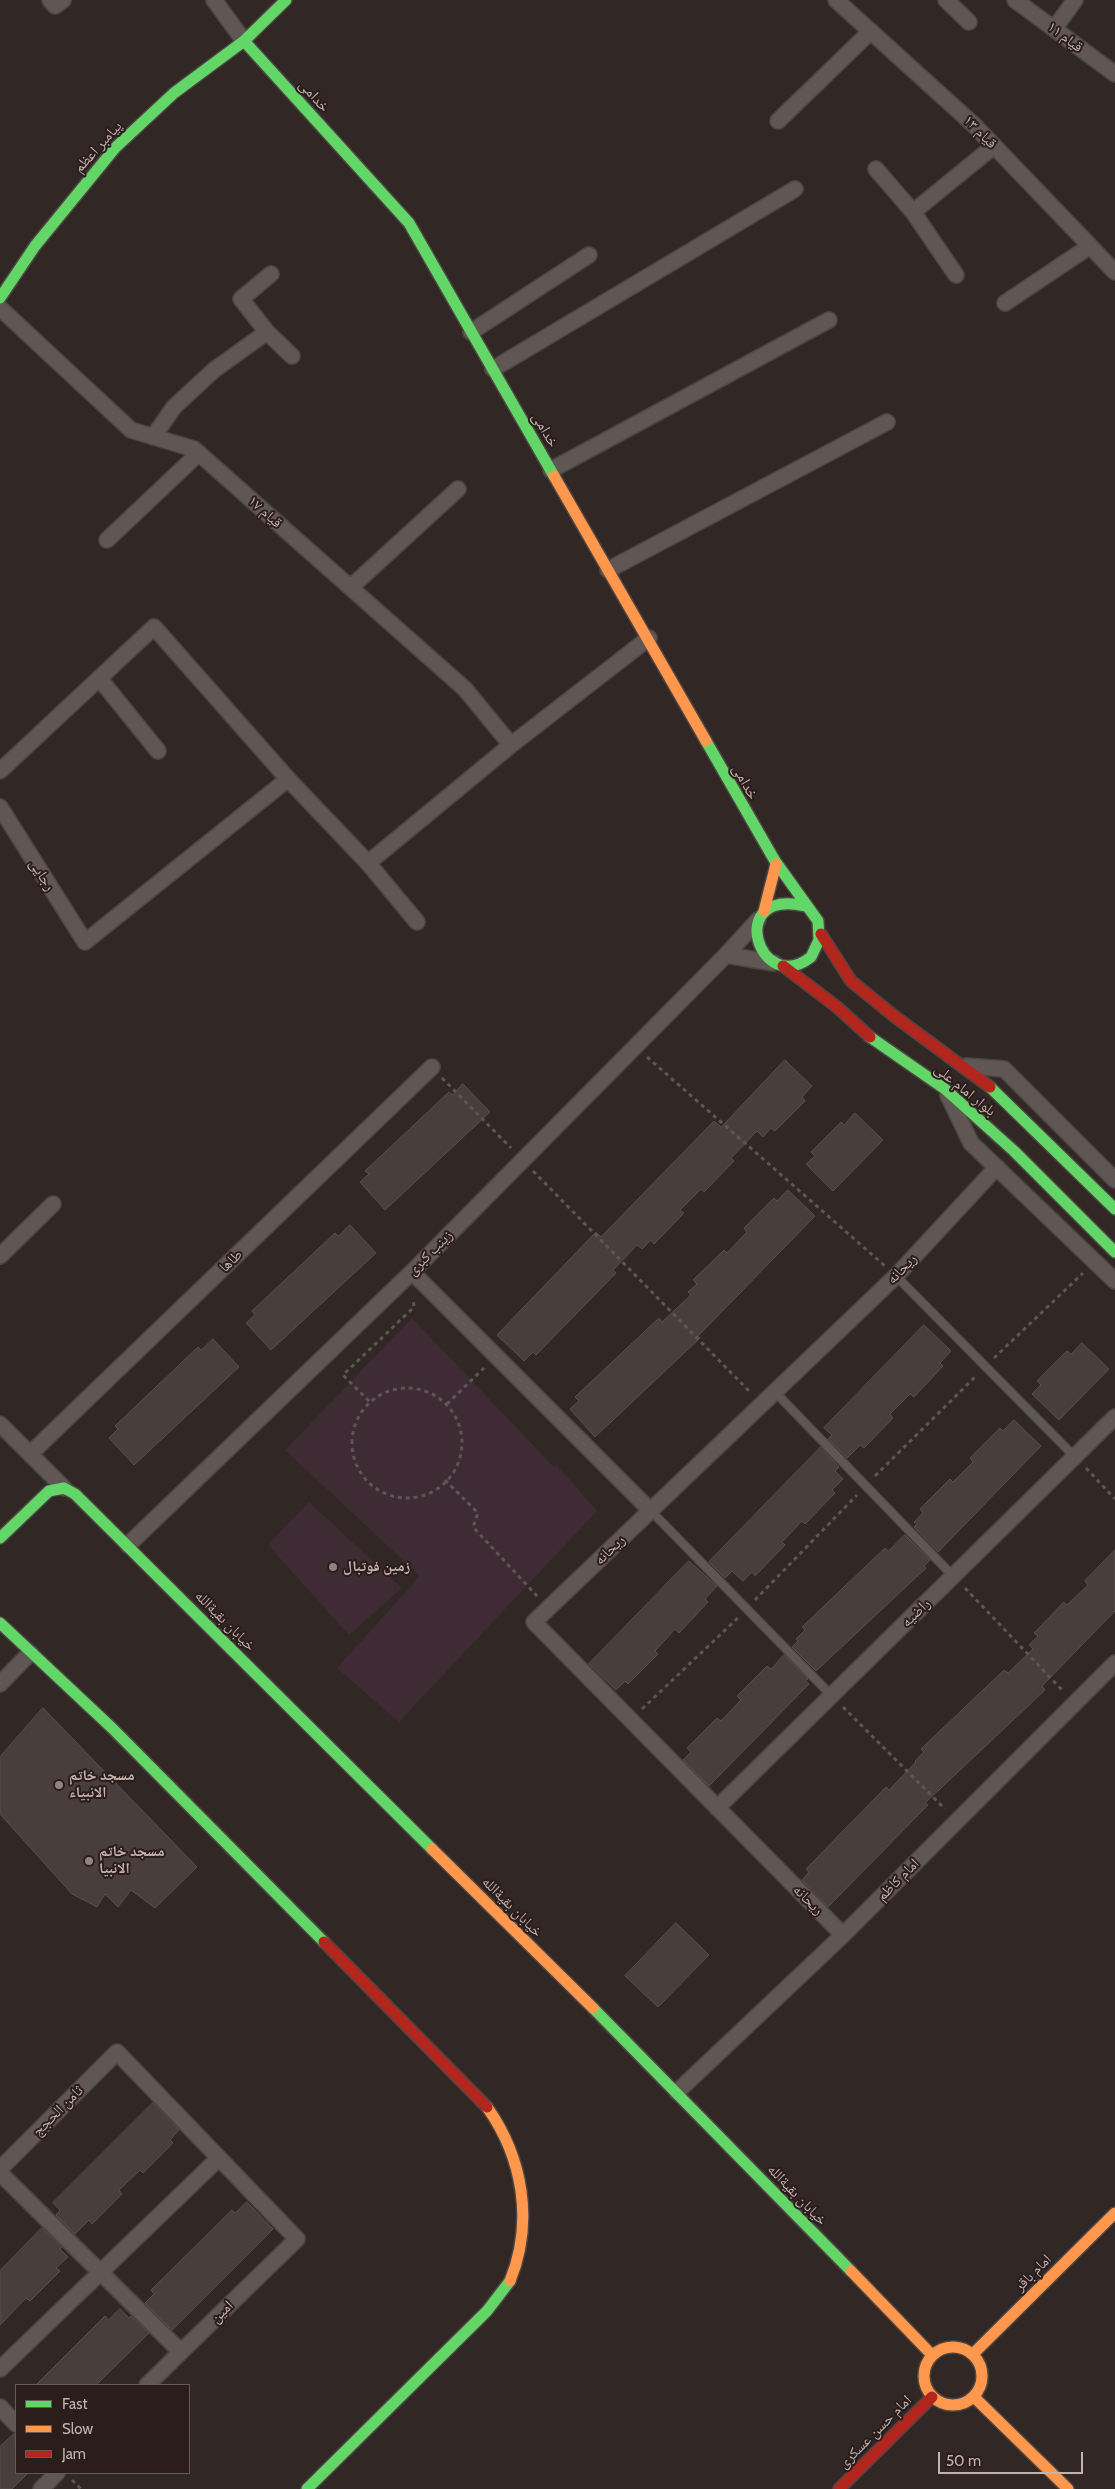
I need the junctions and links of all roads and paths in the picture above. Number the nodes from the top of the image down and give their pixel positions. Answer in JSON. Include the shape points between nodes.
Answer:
{"nodes":[{"id":1,"x":50,"y":0,"type":"edge"},
{"id":2,"x":63,"y":0,"type":"edge"},
{"id":3,"x":214,"y":0,"type":"edge"},
{"id":4,"x":286,"y":0,"type":"edge"},
{"id":5,"x":836,"y":0,"type":"edge"},
{"id":6,"x":946,"y":0,"type":"edge"},
{"id":7,"x":1015,"y":0,"type":"edge"},
{"id":8,"x":1074,"y":0,"type":"edge"},
{"id":9,"x":969,"y":22,"type":"dead end"},
{"id":10,"x":1054,"y":29,"type":"junction"},
{"id":11,"x":871,"y":32,"type":"junction"},
{"id":12,"x":244,"y":41,"type":"junction"},
{"id":13,"x":1113,"y":70,"type":"edge"},
{"id":14,"x":778,"y":121,"type":"dead end"},
{"id":15,"x":994,"y":146,"type":"junction"},
{"id":16,"x":876,"y":169,"type":"dead end"},
{"id":17,"x":795,"y":190,"type":"dead end"},
{"id":18,"x":913,"y":212,"type":"junction"},
{"id":19,"x":1090,"y":246,"type":"junction"},
{"id":20,"x":590,"y":255,"type":"dead end"},
{"id":21,"x":1115,"y":272,"type":"edge"},
{"id":22,"x":271,"y":274,"type":"dead end"},
{"id":23,"x":956,"y":275,"type":"dead end"},
{"id":24,"x":0,"y":298,"type":"edge"},
{"id":25,"x":1005,"y":303,"type":"dead end"},
{"id":26,"x":0,"y":308,"type":"edge"},
{"id":27,"x":829,"y":320,"type":"dead end"},
{"id":28,"x":267,"y":332,"type":"junction"},
{"id":29,"x":471,"y":332,"type":"junction"},
{"id":30,"x":292,"y":356,"type":"dead end"},
{"id":31,"x":492,"y":369,"type":"junction"},
{"id":32,"x":887,"y":422,"type":"dead end"},
{"id":33,"x":153,"y":437,"type":"junction"},
{"id":34,"x":199,"y":453,"type":"junction"},
{"id":35,"x":551,"y":470,"type":"junction"},
{"id":36,"x":458,"y":489,"type":"dead end"},
{"id":37,"x":107,"y":540,"type":"dead end"},
{"id":38,"x":608,"y":570,"type":"junction"},
{"id":39,"x":351,"y":587,"type":"junction"},
{"id":40,"x":649,"y":638,"type":"junction"},
{"id":41,"x":100,"y":678,"type":"junction"},
{"id":42,"x":511,"y":745,"type":"junction"},
{"id":43,"x":158,"y":750,"type":"dead end"},
{"id":44,"x":0,"y":771,"type":"edge"},
{"id":45,"x":288,"y":779,"type":"junction"},
{"id":46,"x":0,"y":807,"type":"edge"},
{"id":47,"x":368,"y":863,"type":"junction"},
{"id":48,"x":776,"y":864,"type":"junction"},
{"id":49,"x":805,"y":906,"type":"junction"},
{"id":50,"x":761,"y":915,"type":"junction"},
{"id":51,"x":417,"y":922,"type":"dead end"},
{"id":52,"x":821,"y":934,"type":"junction"},
{"id":53,"x":726,"y":955,"type":"junction"},
{"id":54,"x":779,"y":965,"type":"junction"},
{"id":55,"x":635,"y":1047,"type":"junction"},
{"id":56,"x":966,"y":1066,"type":"junction"},
{"id":57,"x":432,"y":1067,"type":"joint"},
{"id":58,"x":945,"y":1089,"type":"junction"},
{"id":59,"x":523,"y":1160,"type":"junction"},
{"id":60,"x":997,"y":1167,"type":"junction"},
{"id":61,"x":1115,"y":1180,"type":"edge"},
{"id":62,"x":53,"y":1204,"type":"dead end"},
{"id":63,"x":1115,"y":1209,"type":"edge"},
{"id":64,"x":1115,"y":1252,"type":"edge"},
{"id":65,"x":0,"y":1256,"type":"edge"},
{"id":66,"x":412,"y":1272,"type":"junction"},
{"id":67,"x":896,"y":1276,"type":"junction"},
{"id":68,"x":1115,"y":1281,"type":"edge"},
{"id":69,"x":496,"y":1357,"type":"junction"},
{"id":70,"x":775,"y":1392,"type":"junction"},
{"id":71,"x":369,"y":1402,"type":"junction"},
{"id":72,"x":447,"y":1404,"type":"junction"},
{"id":73,"x":762,"y":1404,"type":"junction"},
{"id":74,"x":1115,"y":1417,"type":"edge"},
{"id":75,"x":0,"y":1424,"type":"edge"},
{"id":76,"x":30,"y":1454,"type":"junction"},
{"id":77,"x":1075,"y":1457,"type":"junction"},
{"id":78,"x":445,"y":1480,"type":"junction"},
{"id":79,"x":64,"y":1488,"type":"junction"},
{"id":80,"x":1115,"y":1499,"type":"edge"},
{"id":81,"x":651,"y":1511,"type":"junction"},
{"id":82,"x":0,"y":1538,"type":"edge"},
{"id":83,"x":128,"y":1545,"type":"junction"},
{"id":84,"x":954,"y":1576,"type":"junction"},
{"id":85,"x":548,"y":1609,"type":"junction"},
{"id":86,"x":0,"y":1623,"type":"edge"},
{"id":87,"x":30,"y":1653,"type":"junction"},
{"id":88,"x":1115,"y":1663,"type":"edge"},
{"id":89,"x":0,"y":1684,"type":"edge"},
{"id":90,"x":831,"y":1695,"type":"junction"},
{"id":91,"x":1074,"y":1704,"type":"junction"},
{"id":92,"x":717,"y":1808,"type":"junction"},
{"id":93,"x":958,"y":1822,"type":"junction"},
{"id":94,"x":843,"y":1935,"type":"junction"},
{"id":95,"x":677,"y":2092,"type":"junction"},
{"id":96,"x":219,"y":2158,"type":"junction"},
{"id":97,"x":0,"y":2169,"type":"edge"},
{"id":98,"x":0,"y":2173,"type":"edge"},
{"id":99,"x":1112,"y":2221,"type":"edge"},
{"id":100,"x":100,"y":2272,"type":"junction"},
{"id":101,"x":181,"y":2352,"type":"junction"},
{"id":102,"x":973,"y":2354,"type":"junction"},
{"id":103,"x":932,"y":2355,"type":"junction"},
{"id":104,"x":0,"y":2369,"type":"edge"},
{"id":105,"x":148,"y":2384,"type":"edge"},
{"id":106,"x":932,"y":2397,"type":"junction"},
{"id":107,"x":974,"y":2397,"type":"junction"},
{"id":108,"x":0,"y":2407,"type":"edge"},
{"id":109,"x":15,"y":2423,"type":"edge"},
{"id":110,"x":56,"y":2474,"type":"edge"},
{"id":111,"x":41,"y":2489,"type":"edge"},
{"id":112,"x":306,"y":2489,"type":"edge"},
{"id":113,"x":839,"y":2489,"type":"edge"},
{"id":114,"x":1068,"y":2489,"type":"edge"}],
"edges":[{"from":1,"to":2,"type":"street","via":[[55,6]]},
{"from":3,"to":12,"type":"street"},
{"from":4,"to":12,"type":"street","name":"پیامبر اعظم"},
{"from":5,"to":11,"type":"street","name":"قیام ۱۳"},
{"from":6,"to":9,"type":"street"},
{"from":7,"to":10,"type":"street","name":"قیام ۱۱"},
{"from":8,"to":10,"type":"street"},
{"from":10,"to":13,"type":"street","name":"قیام ۱۱"},
{"from":11,"to":14,"type":"street"},
{"from":11,"to":15,"type":"street","name":"قیام ۱۳"},
{"from":12,"to":24,"type":"street","name":"پیامبر اعظم","via":[[174,92],[115,148],[35,246]]},
{"from":12,"to":29,"type":"street","name":"خدامی","via":[[409,223]]},
{"from":15,"to":18,"type":"street"},
{"from":15,"to":19,"type":"street","name":"قیام ۱۳"},
{"from":16,"to":18,"type":"street"},
{"from":17,"to":31,"type":"street"},
{"from":18,"to":23,"type":"street"},
{"from":19,"to":21,"type":"street","name":"قیام ۱۳"},
{"from":19,"to":25,"type":"street"},
{"from":20,"to":29,"type":"street"},
{"from":22,"to":28,"type":"street","via":[[241,299]]},
{"from":26,"to":33,"type":"street","name":"قیام ۱۷","via":[[131,430]]},
{"from":27,"to":35,"type":"street"},
{"from":28,"to":30,"type":"street"},
{"from":28,"to":33,"type":"street","via":[[214,370],[174,407]]},
{"from":29,"to":31,"type":"street","name":"خدامی"},
{"from":31,"to":35,"type":"street","name":"خدامی"},
{"from":32,"to":38,"type":"street"},
{"from":33,"to":34,"type":"street","name":"قیام ۱۷"},
{"from":34,"to":37,"type":"street"},
{"from":34,"to":39,"type":"street","name":"قیام ۱۷"},
{"from":35,"to":38,"type":"street","name":"خدامی"},
{"from":36,"to":39,"type":"street"},
{"from":38,"to":40,"type":"street","name":"خدامی"},
{"from":39,"to":42,"type":"street","name":"قیام ۱۷","via":[[465,689]]},
{"from":40,"to":42,"type":"street"},
{"from":40,"to":48,"type":"street","name":"خدامی"},
{"from":41,"to":43,"type":"street"},
{"from":41,"to":44,"type":"street"},
{"from":41,"to":45,"type":"street","via":[[154,626]]},
{"from":42,"to":47,"type":"street"},
{"from":45,"to":46,"type":"street","name":"رجایی","via":[[85,942]]},
{"from":45,"to":47,"type":"street"},
{"from":47,"to":51,"type":"street"},
{"from":48,"to":49,"type":"street","name":"خدامی"},
{"from":48,"to":50,"type":"street"},
{"from":49,"to":50,"type":"street","via":[[795,901],[784,901]]},
{"from":49,"to":52,"type":"street","via":[[817,918]]},
{"from":50,"to":53,"type":"street","name":"زینب کبری"},
{"from":50,"to":54,"type":"street","via":[[755,937],[761,953]]},
{"from":52,"to":54,"type":"street","via":[[815,952],[801,964]]},
{"from":52,"to":56,"type":"street","name":"بلوار امام علی","via":[[851,980],[894,1016]]},
{"from":53,"to":54,"type":"street"},
{"from":53,"to":55,"type":"street","name":"زینب کبری"},
{"from":54,"to":58,"type":"street","name":"بلوار امام علی","via":[[837,1007],[872,1039]]},
{"from":55,"to":59,"type":"street","name":"زینب کبری"},
{"from":55,"to":67,"type":"path"},
{"from":56,"to":58,"type":"street"},
{"from":56,"to":61,"type":"street","via":[[1004,1069]]},
{"from":56,"to":63,"type":"street","name":"بلوار امام علی"},
{"from":57,"to":59,"type":"path"},
{"from":57,"to":76,"type":"street","name":"طاها"},
{"from":58,"to":60,"type":"street","via":[[971,1143]]},
{"from":58,"to":64,"type":"street","name":"بلوار امام علی","via":[[1014,1151]]},
{"from":59,"to":66,"type":"street","name":"زینب کبری"},
{"from":59,"to":73,"type":"path"},
{"from":60,"to":67,"type":"street","name":"ریحانه"},
{"from":60,"to":68,"type":"street"},
{"from":62,"to":65,"type":"street"},
{"from":66,"to":69,"type":"street"},
{"from":66,"to":71,"type":"path","via":[[414,1307],[343,1375]]},
{"from":66,"to":83,"type":"street","name":"زینب کبری"},
{"from":67,"to":70,"type":"street","name":"ریحانه"},
{"from":67,"to":77,"type":"lane"},
{"from":69,"to":72,"type":"path"},
{"from":69,"to":81,"type":"street"},
{"from":70,"to":73,"type":"street","name":"ریحانه"},
{"from":70,"to":84,"type":"lane"},
{"from":71,"to":72,"type":"path","via":[[394,1388],[423,1389]]},
{"from":71,"to":78,"type":"path","via":[[352,1430],[354,1462],[374,1488],[405,1499],[437,1490]]},
{"from":72,"to":78,"type":"path","via":[[462,1433],[458,1465]]},
{"from":73,"to":81,"type":"street","name":"ریحانه"},
{"from":74,"to":77,"type":"street","name":"راضیه"},
{"from":75,"to":76,"type":"street"},
{"from":76,"to":79,"type":"street"},
{"from":77,"to":80,"type":"path"},
{"from":77,"to":84,"type":"street","name":"راضیه"},
{"from":78,"to":85,"type":"path","via":[[478,1513],[473,1528]]},
{"from":79,"to":82,"type":"street","via":[[49,1491]]},
{"from":79,"to":83,"type":"street","name":"خیابان بقیةالله","via":[[76,1494]]},
{"from":81,"to":85,"type":"street","name":"ریحانه"},
{"from":81,"to":90,"type":"lane"},
{"from":83,"to":95,"type":"street","name":"خیابان بقیةالله"},
{"from":84,"to":90,"type":"street","name":"راضیه"},
{"from":84,"to":91,"type":"path"},
{"from":85,"to":92,"type":"street","name":"ریحانه","via":[[534,1622]]},
{"from":86,"to":87,"type":"street"},
{"from":87,"to":89,"type":"street"},
{"from":87,"to":112,"type":"street","via":[[112,1728],[487,2107],[507,2137],[518,2166],[523,2212],[520,2252],[509,2284],[487,2311]]},
{"from":88,"to":91,"type":"street","name":"امام کاظم"},
{"from":90,"to":92,"type":"street","name":"راضیه"},
{"from":90,"to":93,"type":"path"},
{"from":91,"to":93,"type":"street","name":"امام کاظم"},
{"from":92,"to":94,"type":"street","name":"ریحانه"},
{"from":93,"to":94,"type":"street","name":"امام کاظم"},
{"from":94,"to":95,"type":"street","name":"امام کاظم"},
{"from":95,"to":103,"type":"street","name":"خیابان بقیةالله"},
{"from":96,"to":97,"type":"street","name":"ثامن الحجج","via":[[117,2052]]},
{"from":96,"to":100,"type":"street"},
{"from":96,"to":101,"type":"street","name":"امین","via":[[297,2239]]},
{"from":98,"to":100,"type":"street"},
{"from":99,"to":102,"type":"street","name":"امام باقر"},
{"from":100,"to":101,"type":"street"},
{"from":100,"to":104,"type":"street"},
{"from":101,"to":105,"type":"street","name":"امین"},
{"from":102,"to":103,"type":"street","via":[[958,2347],[949,2347]]},
{"from":102,"to":107,"type":"street","via":[[982,2372],[980,2389]]},
{"from":103,"to":106,"type":"street","via":[[924,2371]]},
{"from":106,"to":107,"type":"street","via":[[958,2405]]},
{"from":106,"to":113,"type":"street","name":"امام حسن عسکری"},
{"from":107,"to":114,"type":"street"},
{"from":108,"to":109,"type":"street"},
{"from":110,"to":111,"type":"street"}]}
